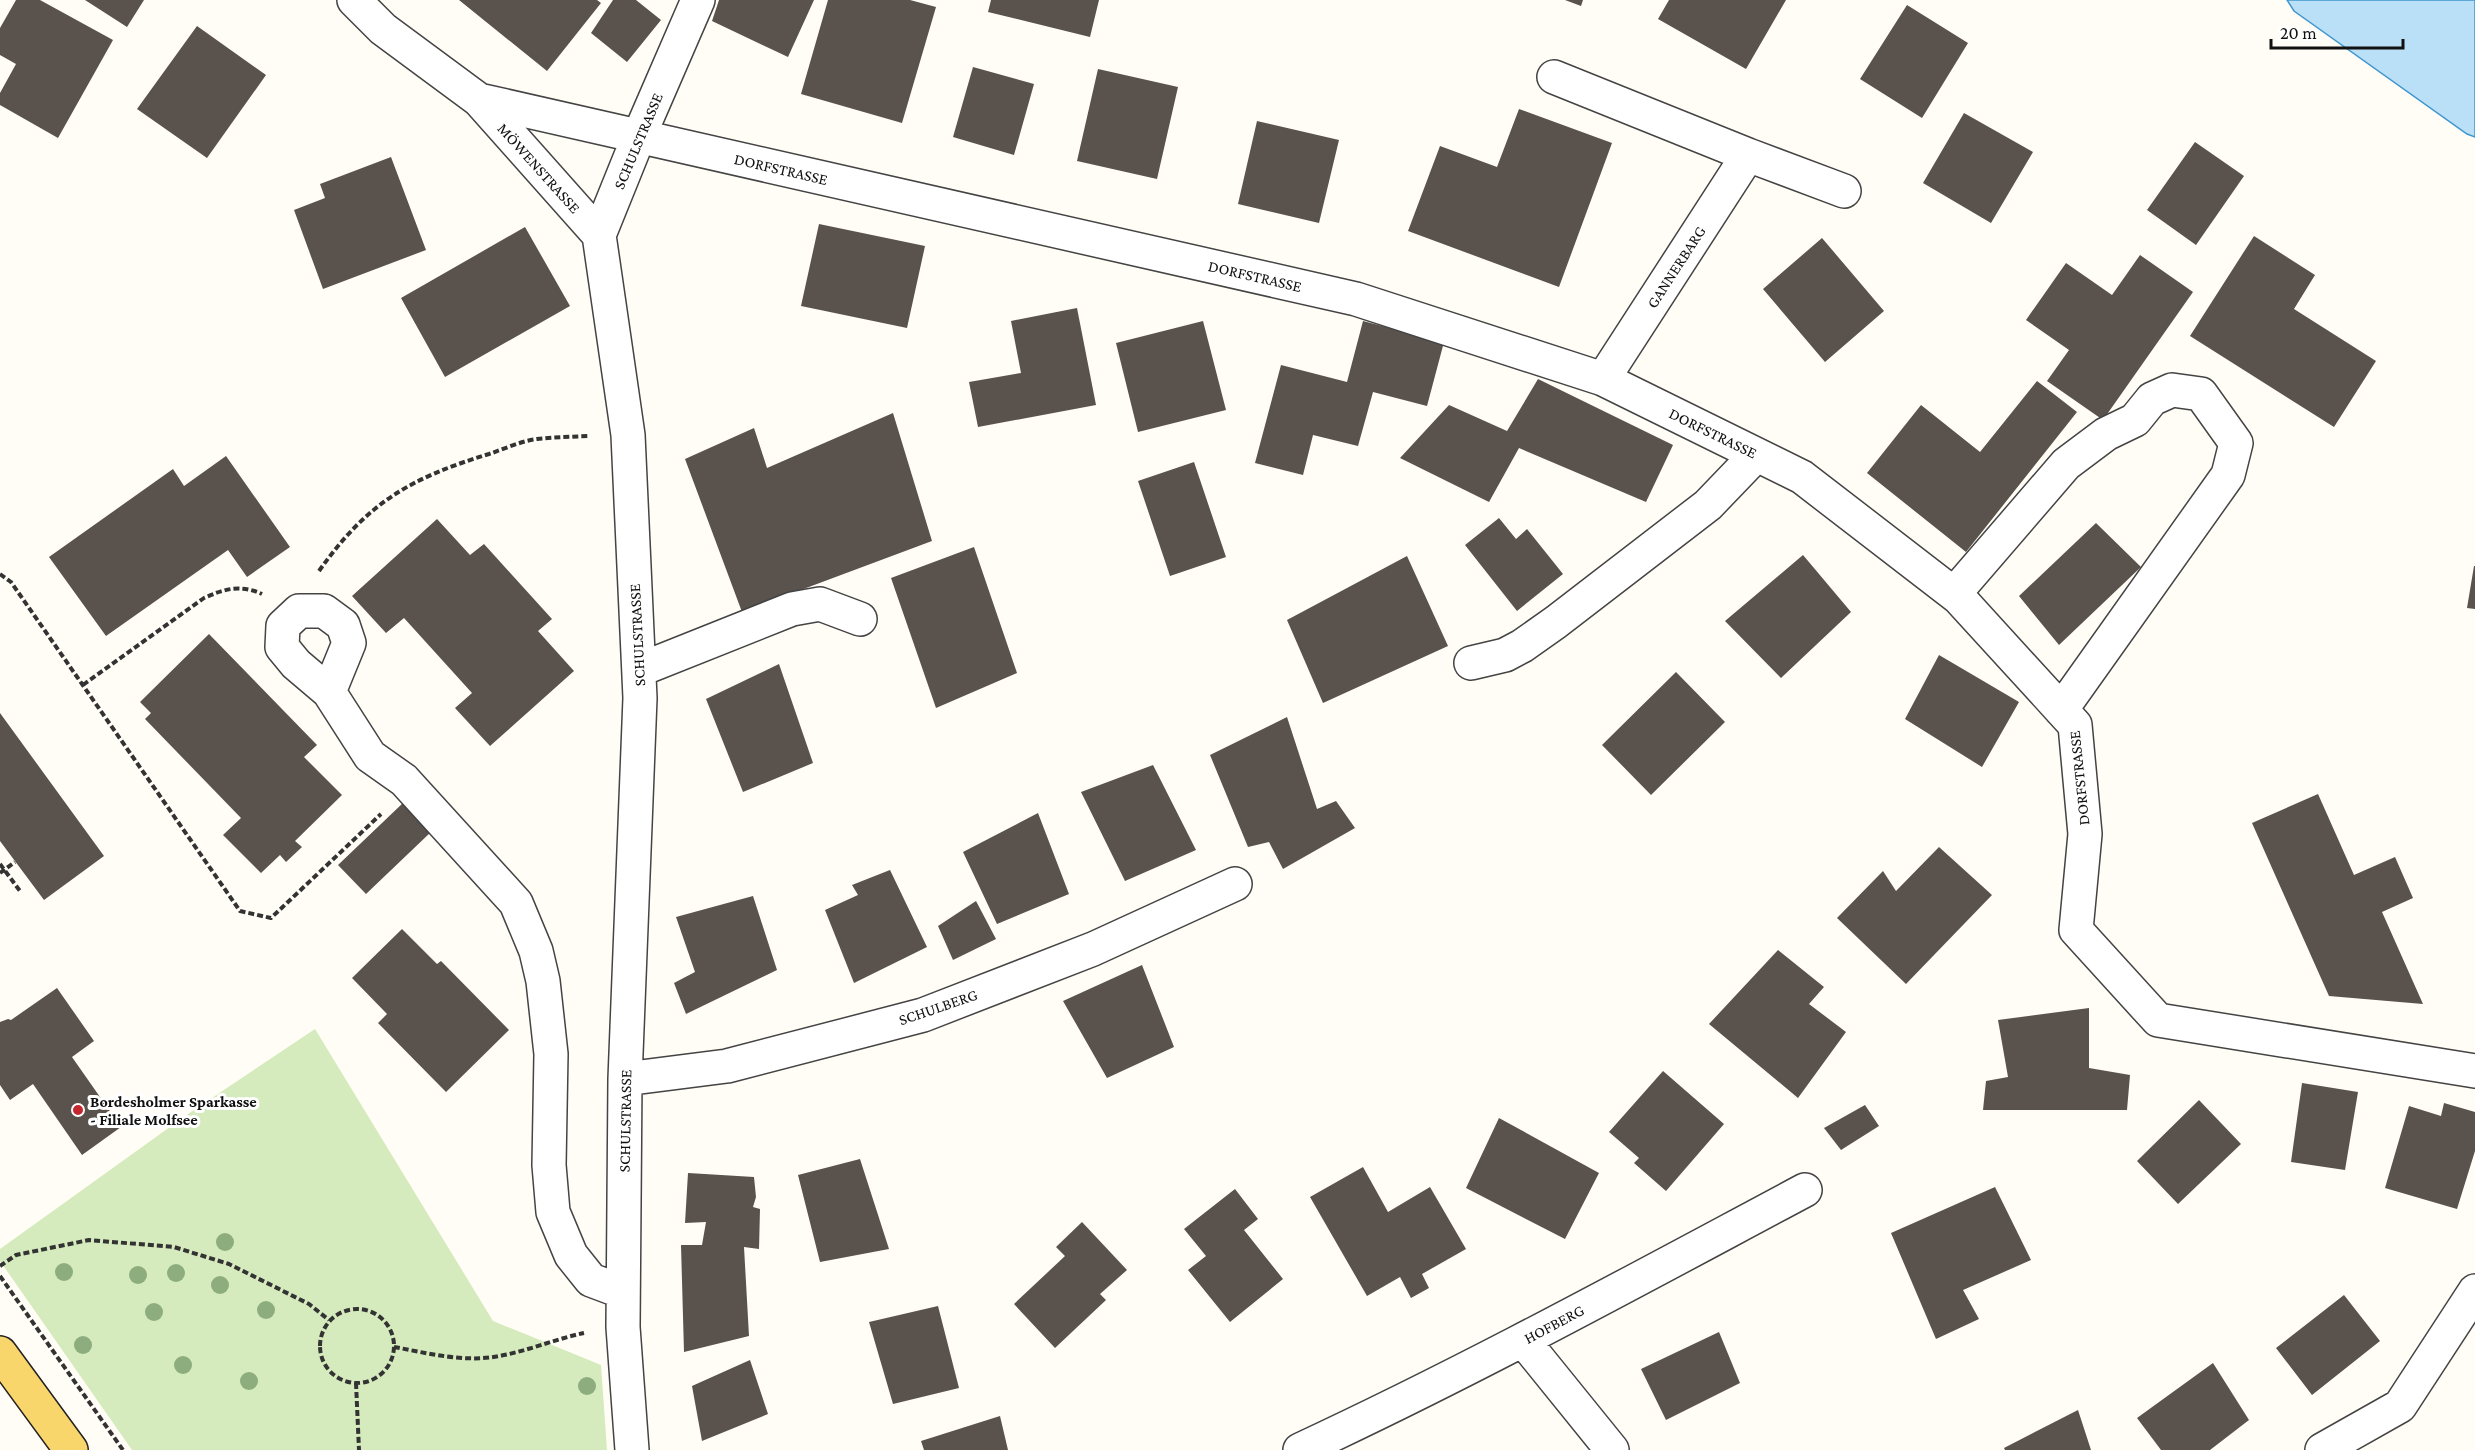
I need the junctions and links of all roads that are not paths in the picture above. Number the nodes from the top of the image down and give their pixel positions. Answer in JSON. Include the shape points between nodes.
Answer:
{"nodes":[{"id":1,"x":354,"y":0,"type":"edge"},
{"id":2,"x":698,"y":0,"type":"edge"},
{"id":3,"x":1554,"y":77,"type":"dead end"},
{"id":4,"x":479,"y":100,"type":"junction"},
{"id":5,"x":639,"y":136,"type":"junction"},
{"id":6,"x":1748,"y":155,"type":"junction"},
{"id":7,"x":1844,"y":191,"type":"dead end"},
{"id":8,"x":599,"y":235,"type":"junction"},
{"id":9,"x":1603,"y":379,"type":"junction"},
{"id":10,"x":1756,"y":455,"type":"junction"},
{"id":11,"x":1954,"y":594,"type":"junction"},
{"id":12,"x":860,"y":619,"type":"dead end"},
{"id":13,"x":1471,"y":663,"type":"dead end"},
{"id":14,"x":639,"y":670,"type":"junction"},
{"id":15,"x":330,"y":692,"type":"junction"},
{"id":16,"x":2061,"y":710,"type":"junction"},
{"id":17,"x":1235,"y":884,"type":"dead end"},
{"id":18,"x":2475,"y":1071,"type":"edge"},
{"id":19,"x":624,"y":1079,"type":"junction"},
{"id":20,"x":1805,"y":1190,"type":"dead end"},
{"id":21,"x":2475,"y":1291,"type":"edge"},
{"id":22,"x":623,"y":1292,"type":"junction"},
{"id":23,"x":1523,"y":1340,"type":"junction"},
{"id":24,"x":0,"y":1353,"type":"edge"},
{"id":25,"x":71,"y":1450,"type":"edge"},
{"id":26,"x":632,"y":1450,"type":"edge"},
{"id":27,"x":1300,"y":1450,"type":"edge"},
{"id":28,"x":1612,"y":1450,"type":"edge"},
{"id":29,"x":2322,"y":1450,"type":"edge"}],
"edges":[{"from":1,"to":4,"type":"street","name":"MÖWENSTRASSE","via":[[383,28]]},
{"from":2,"to":5,"type":"street","name":"SCHULSTRASSE"},
{"from":3,"to":6,"type":"street"},
{"from":4,"to":5,"type":"street","name":"MÖWENSTRASSE"},
{"from":4,"to":8,"type":"street","name":"MÖWENSTRASSE"},
{"from":5,"to":8,"type":"street","name":"SCHULSTRASSE"},
{"from":5,"to":9,"type":"street","name":"DORFSTRASSE","via":[[1356,299]]},
{"from":6,"to":7,"type":"street"},
{"from":6,"to":9,"type":"street","name":"GANNERBARG"},
{"from":8,"to":14,"type":"street","name":"SCHULSTRASSE","via":[[628,435]]},
{"from":9,"to":10,"type":"street","name":"DORFSTRASSE"},
{"from":10,"to":11,"type":"street","name":"DORFSTRASSE","via":[[1802,477]]},
{"from":10,"to":13,"type":"street","via":[[1708,505],[1531,640],[1505,655]]},
{"from":11,"to":16,"type":"street","name":"DORFSTRASSE"},
{"from":11,"to":16,"type":"street","via":[[2066,464],[2106,434],[2135,420],[2152,399],[2172,390],[2201,394],[2236,443],[2228,475]]},
{"from":12,"to":14,"type":"street","via":[[820,604],[792,609]]},
{"from":14,"to":19,"type":"street","name":"SCHULSTRASSE"},
{"from":15,"to":15,"type":"street","via":[[349,643],[343,625],[324,611],[299,611],[283,626],[282,647]]},
{"from":15,"to":22,"type":"street","via":[[370,756],[410,787],[516,903],[536,951],[543,981],[551,1054],[549,1166],[553,1212],[571,1255],[591,1280]]},
{"from":16,"to":18,"type":"street","name":"DORFSTRASSE","via":[[2075,725],[2085,834],[2076,930],[2158,1020]]},
{"from":17,"to":19,"type":"street","name":"SCHULBERG","via":[[1093,949],[923,1016],[727,1066]]},
{"from":19,"to":22,"type":"street","name":"SCHULSTRASSE"},
{"from":20,"to":23,"type":"street","name":"HOFBERG"},
{"from":21,"to":29,"type":"street","via":[[2400,1406]]},
{"from":22,"to":26,"type":"street","name":"SCHULSTRASSE"},
{"from":23,"to":27,"type":"street","name":"HOFBERG"},
{"from":23,"to":28,"type":"street"},
{"from":24,"to":25,"type":"main road"}]}
